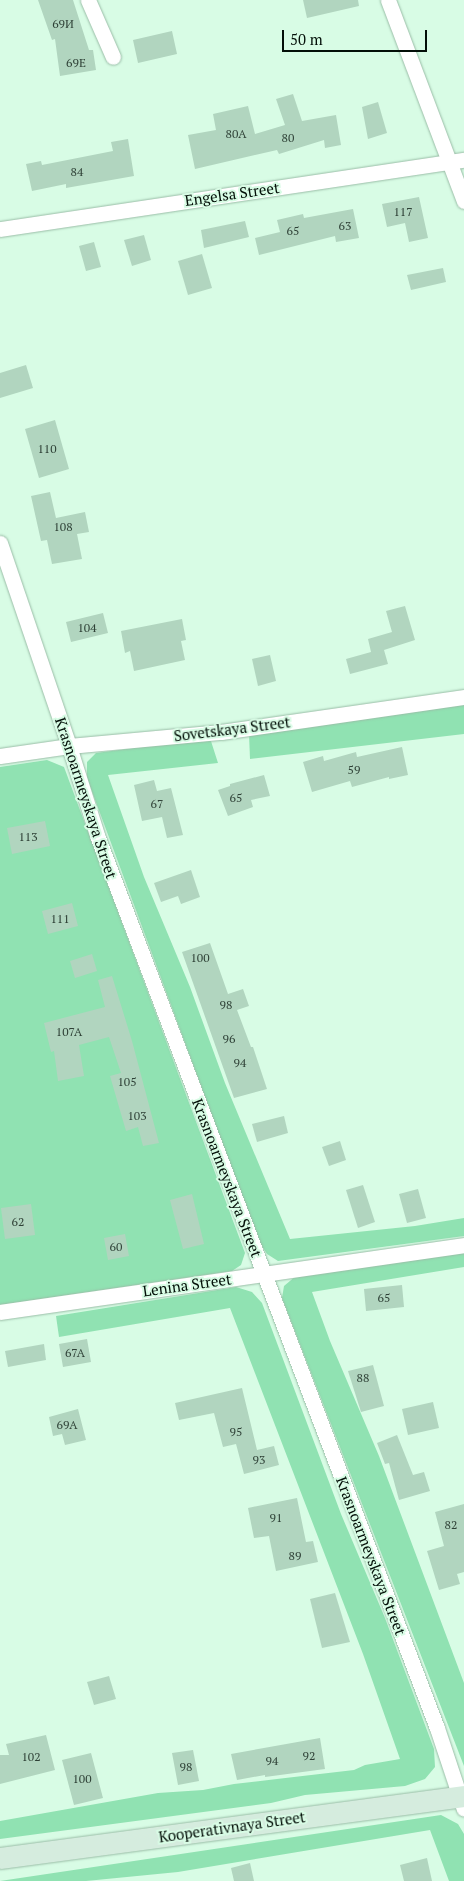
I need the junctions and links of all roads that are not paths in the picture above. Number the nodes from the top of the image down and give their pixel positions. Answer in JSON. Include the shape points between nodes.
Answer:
{"nodes":[{"id":1,"x":88,"y":0,"type":"edge"},
{"id":2,"x":388,"y":0,"type":"edge"},
{"id":3,"x":114,"y":57,"type":"dead end"},
{"id":4,"x":457,"y":160,"type":"edge"},
{"id":5,"x":464,"y":201,"type":"edge"},
{"id":6,"x":0,"y":229,"type":"edge"},
{"id":7,"x":0,"y":543,"type":"edge"},
{"id":8,"x":464,"y":696,"type":"edge"},
{"id":9,"x":69,"y":746,"type":"junction"},
{"id":10,"x":0,"y":756,"type":"edge"},
{"id":11,"x":464,"y":1245,"type":"edge"},
{"id":12,"x":263,"y":1274,"type":"junction"},
{"id":13,"x":0,"y":1312,"type":"edge"},
{"id":14,"x":462,"y":1800,"type":"edge"},
{"id":15,"x":0,"y":1858,"type":"edge"}],
"edges":[{"from":1,"to":3,"type":"street"},
{"from":2,"to":4,"type":"street"},
{"from":4,"to":5,"type":"street"},
{"from":4,"to":6,"type":"street","name":"Engelsa Street"},
{"from":7,"to":9,"type":"street","name":"Krasnoarmeyskaya Street"},
{"from":8,"to":9,"type":"street","name":"Sovetskaya Street","via":[[220,732]]},
{"from":9,"to":10,"type":"street","name":"Sovetskaya Street"},
{"from":9,"to":12,"type":"street","name":"Krasnoarmeyskaya Street","via":[[98,838]]},
{"from":11,"to":12,"type":"street","name":"Lenina Street"},
{"from":12,"to":13,"type":"street","name":"Lenina Street"},
{"from":12,"to":14,"type":"street","name":"Krasnoarmeyskaya Street"},
{"from":14,"to":15,"type":"street","name":"Kooperativnaya Street"}]}
